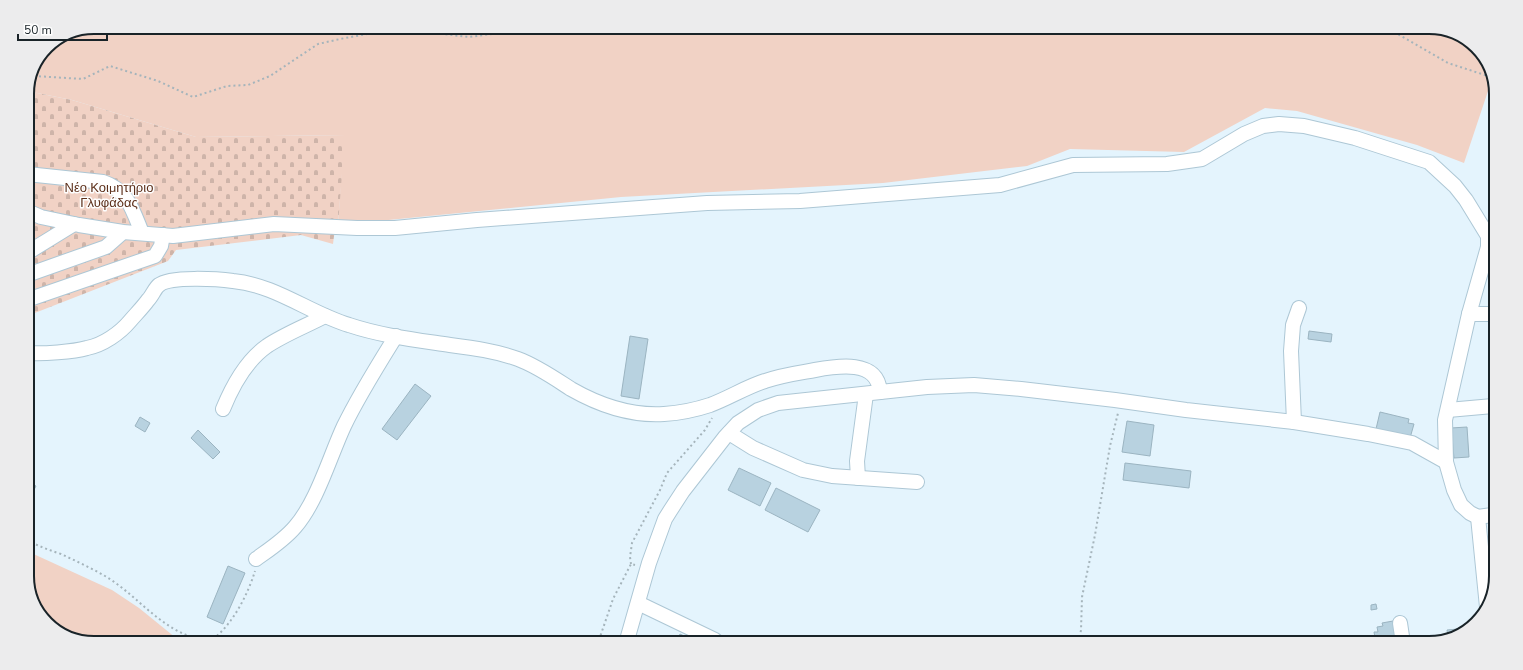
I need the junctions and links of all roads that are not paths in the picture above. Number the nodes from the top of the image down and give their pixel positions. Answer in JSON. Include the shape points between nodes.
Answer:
{"nodes":[{"id":1,"x":34,"y":175,"type":"edge"},
{"id":2,"x":34,"y":214,"type":"edge"},
{"id":3,"x":74,"y":224,"type":"junction"},
{"id":4,"x":123,"y":232,"type":"junction"},
{"id":5,"x":142,"y":233,"type":"junction"},
{"id":6,"x":163,"y":235,"type":"junction"},
{"id":7,"x":34,"y":245,"type":"edge"},
{"id":8,"x":34,"y":273,"type":"edge"},
{"id":9,"x":34,"y":298,"type":"edge"},
{"id":10,"x":1299,"y":308,"type":"dead end"},
{"id":11,"x":1469,"y":314,"type":"junction"},
{"id":12,"x":1489,"y":314,"type":"edge"},
{"id":13,"x":325,"y":316,"type":"junction"},
{"id":14,"x":396,"y":336,"type":"junction"},
{"id":15,"x":34,"y":353,"type":"edge"},
{"id":16,"x":880,"y":392,"type":"junction"},
{"id":17,"x":866,"y":394,"type":"junction"},
{"id":18,"x":1489,"y":406,"type":"edge"},
{"id":19,"x":223,"y":410,"type":"dead end"},
{"id":20,"x":1448,"y":410,"type":"junction"},
{"id":21,"x":1294,"y":422,"type":"junction"},
{"id":22,"x":728,"y":433,"type":"junction"},
{"id":23,"x":1446,"y":462,"type":"junction"},
{"id":24,"x":858,"y":478,"type":"junction"},
{"id":25,"x":917,"y":482,"type":"dead end"},
{"id":26,"x":1485,"y":516,"type":"edge"},
{"id":27,"x":256,"y":560,"type":"road end"},
{"id":28,"x":1487,"y":592,"type":"edge"},
{"id":29,"x":638,"y":603,"type":"junction"},
{"id":30,"x":1400,"y":623,"type":"dead end"},
{"id":31,"x":628,"y":636,"type":"edge"},
{"id":32,"x":707,"y":636,"type":"edge"},
{"id":33,"x":1402,"y":636,"type":"edge"}],
"edges":[{"from":1,"to":5,"type":"street","via":[[103,182],[115,187],[126,198]]},
{"from":2,"to":3,"type":"street"},
{"from":3,"to":4,"type":"street"},
{"from":3,"to":7,"type":"street"},
{"from":4,"to":5,"type":"street"},
{"from":4,"to":8,"type":"street","via":[[106,247]]},
{"from":5,"to":6,"type":"street"},
{"from":6,"to":9,"type":"street","via":[[161,246],[155,256]]},
{"from":6,"to":11,"type":"street","via":[[274,224],[395,228],[707,203],[800,201],[1000,185],[1073,165],[1167,164],[1202,159],[1244,134],[1263,126],[1279,124],[1304,126],[1355,138],[1429,162],[1455,186],[1488,236],[1488,247]]},
{"from":10,"to":21,"type":"street","via":[[1293,325],[1291,352]]},
{"from":11,"to":12,"type":"street"},
{"from":11,"to":20,"type":"street"},
{"from":13,"to":14,"type":"street","via":[[350,326]]},
{"from":13,"to":15,"type":"street","via":[[252,283],[204,279],[169,281],[159,284],[127,326],[103,342],[87,348]]},
{"from":13,"to":19,"type":"street","via":[[266,347],[247,366],[230,392]]},
{"from":14,"to":16,"type":"street","via":[[499,353],[540,369],[596,402],[636,412],[663,414],[687,411],[715,403],[786,374],[836,367],[855,367],[868,371],[876,378]]},
{"from":14,"to":27,"type":"street","via":[[344,425],[297,526]]},
{"from":16,"to":17,"type":"street"},
{"from":16,"to":21,"type":"street","via":[[974,385]]},
{"from":17,"to":22,"type":"street","via":[[778,403],[758,410]]},
{"from":17,"to":24,"type":"street"},
{"from":18,"to":20,"type":"street"},
{"from":20,"to":23,"type":"street","via":[[1445,420]]},
{"from":21,"to":23,"type":"street","via":[[1412,443]]},
{"from":22,"to":24,"type":"street","via":[[753,448],[803,470]]},
{"from":22,"to":29,"type":"street","via":[[683,491],[665,519],[647,568]]},
{"from":23,"to":26,"type":"street","via":[[1454,490],[1462,505],[1470,513]]},
{"from":24,"to":25,"type":"street"},
{"from":26,"to":28,"type":"street"},
{"from":29,"to":31,"type":"street"},
{"from":29,"to":32,"type":"street"},
{"from":30,"to":33,"type":"street"}]}
